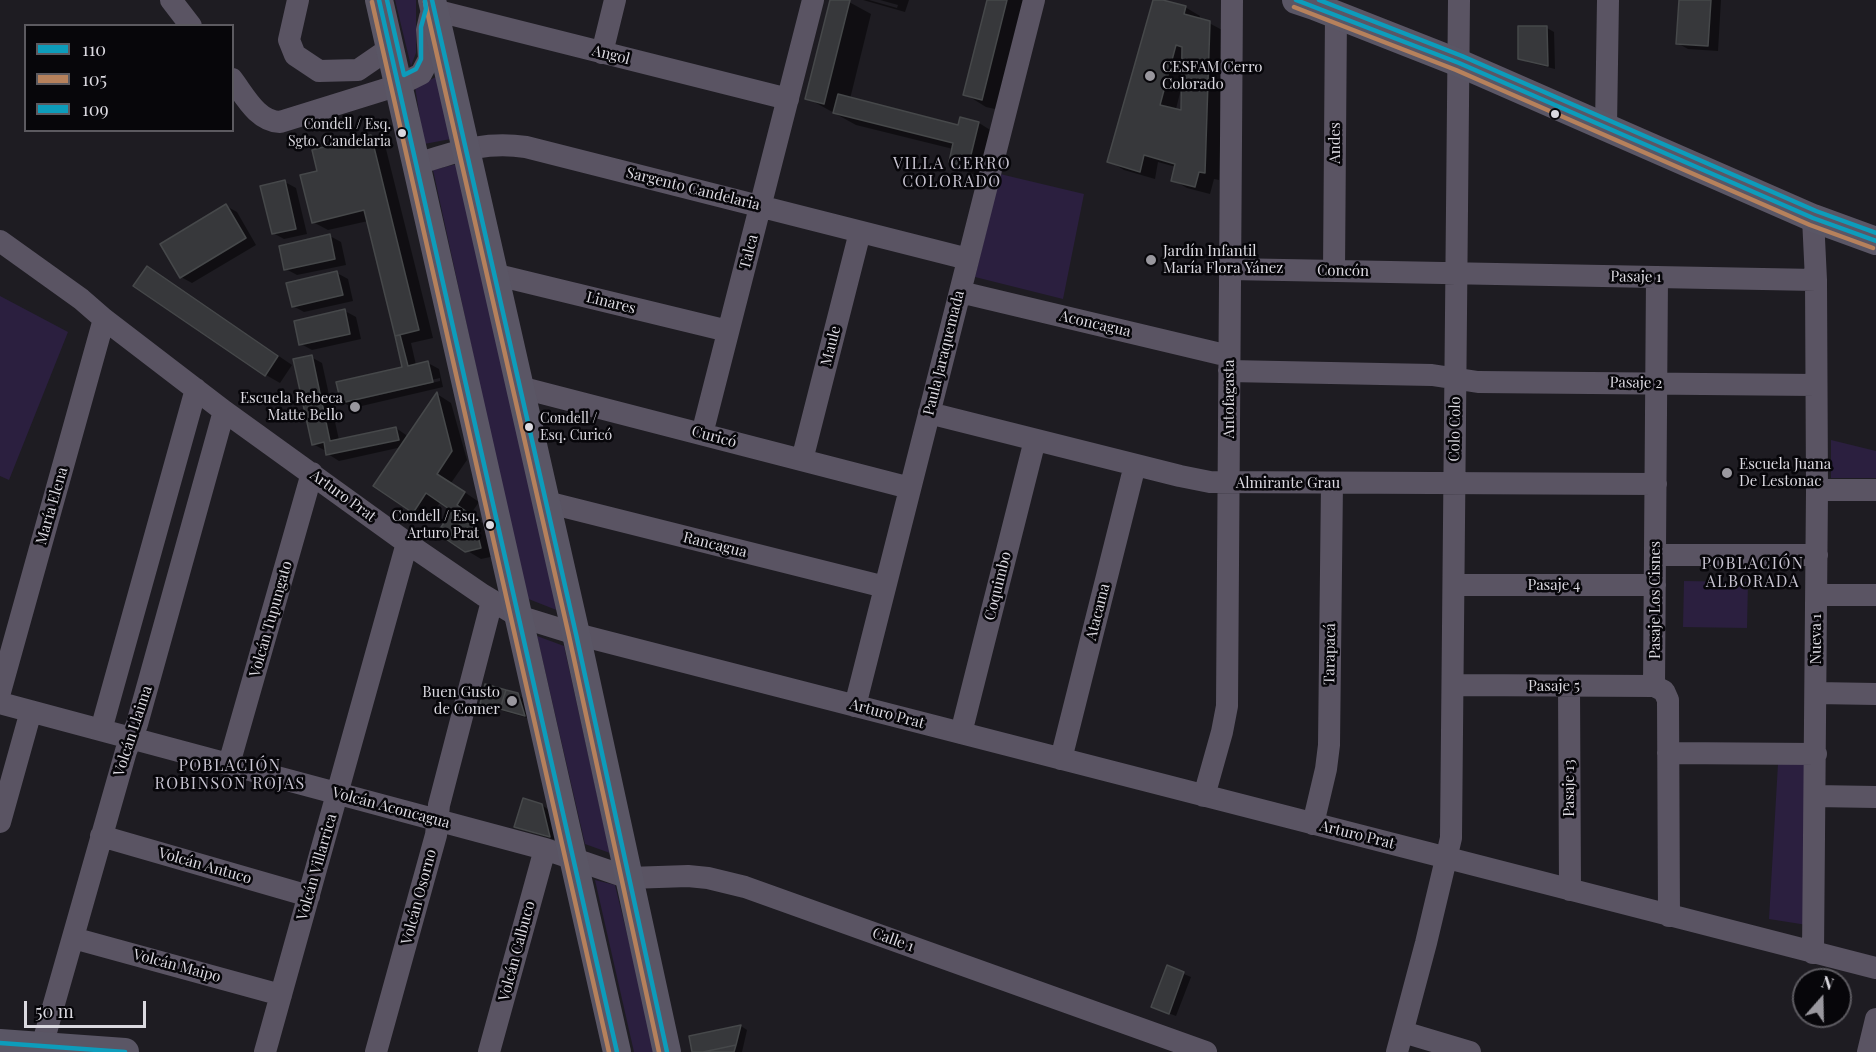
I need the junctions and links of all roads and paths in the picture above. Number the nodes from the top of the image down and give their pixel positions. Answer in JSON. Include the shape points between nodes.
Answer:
{"nodes":[{"id":1,"x":171,"y":0,"type":"edge"},
{"id":2,"x":298,"y":0,"type":"edge"},
{"id":3,"x":379,"y":0,"type":"edge"},
{"id":4,"x":615,"y":0,"type":"edge"},
{"id":5,"x":813,"y":0,"type":"edge"},
{"id":6,"x":1034,"y":0,"type":"edge"},
{"id":7,"x":1232,"y":0,"type":"edge"},
{"id":8,"x":1459,"y":0,"type":"edge"},
{"id":9,"x":1608,"y":0,"type":"edge"},
{"id":10,"x":433,"y":5,"type":"edge"},
{"id":11,"x":1316,"y":5,"type":"edge"},
{"id":12,"x":189,"y":24,"type":"edge"},
{"id":13,"x":390,"y":48,"type":"junction"},
{"id":14,"x":602,"y":53,"type":"junction"},
{"id":15,"x":1459,"y":63,"type":"junction"},
{"id":16,"x":234,"y":82,"type":"edge"},
{"id":17,"x":399,"y":85,"type":"junction"},
{"id":18,"x":788,"y":99,"type":"junction"},
{"id":19,"x":1606,"y":127,"type":"junction"},
{"id":20,"x":464,"y":149,"type":"junction"},
{"id":21,"x":417,"y":164,"type":"junction"},
{"id":22,"x":760,"y":206,"type":"junction"},
{"id":23,"x":1813,"y":218,"type":"junction"},
{"id":24,"x":860,"y":232,"type":"junction"},
{"id":25,"x":1876,"y":241,"type":"edge"},
{"id":26,"x":0,"y":242,"type":"edge"},
{"id":27,"x":968,"y":259,"type":"junction"},
{"id":28,"x":1230,"y":269,"type":"junction"},
{"id":29,"x":1334,"y":271,"type":"junction"},
{"id":30,"x":1457,"y":273,"type":"junction"},
{"id":31,"x":493,"y":274,"type":"junction"},
{"id":32,"x":1657,"y":277,"type":"junction"},
{"id":33,"x":1816,"y":280,"type":"junction"},
{"id":34,"x":960,"y":292,"type":"junction"},
{"id":35,"x":104,"y":319,"type":"junction"},
{"id":36,"x":728,"y":331,"type":"junction"},
{"id":37,"x":1229,"y":363,"type":"junction"},
{"id":38,"x":1456,"y":379,"type":"junction"},
{"id":39,"x":1656,"y":384,"type":"junction"},
{"id":40,"x":1816,"y":385,"type":"junction"},
{"id":41,"x":519,"y":387,"type":"junction"},
{"id":42,"x":196,"y":389,"type":"junction"},
{"id":43,"x":224,"y":411,"type":"junction"},
{"id":44,"x":929,"y":413,"type":"junction"},
{"id":45,"x":702,"y":434,"type":"junction"},
{"id":46,"x":1035,"y":440,"type":"junction"},
{"id":47,"x":802,"y":460,"type":"junction"},
{"id":48,"x":1135,"y":465,"type":"junction"},
{"id":49,"x":312,"y":473,"type":"junction"},
{"id":50,"x":1228,"y":483,"type":"junction"},
{"id":51,"x":1332,"y":483,"type":"junction"},
{"id":52,"x":1455,"y":483,"type":"junction"},
{"id":53,"x":1656,"y":484,"type":"junction"},
{"id":54,"x":910,"y":488,"type":"junction"},
{"id":55,"x":1817,"y":490,"type":"junction"},
{"id":56,"x":1876,"y":490,"type":"edge"},
{"id":57,"x":546,"y":502,"type":"junction"},
{"id":58,"x":407,"y":543,"type":"junction"},
{"id":59,"x":1655,"y":555,"type":"junction"},
{"id":60,"x":1817,"y":555,"type":"junction"},
{"id":61,"x":1454,"y":585,"type":"junction"},
{"id":62,"x":1655,"y":585,"type":"junction"},
{"id":63,"x":885,"y":587,"type":"junction"},
{"id":64,"x":1817,"y":595,"type":"junction"},
{"id":65,"x":1876,"y":595,"type":"edge"},
{"id":66,"x":492,"y":601,"type":"junction"},
{"id":67,"x":519,"y":616,"type":"junction"},
{"id":68,"x":576,"y":634,"type":"junction"},
{"id":69,"x":1453,"y":685,"type":"junction"},
{"id":70,"x":1569,"y":686,"type":"junction"},
{"id":71,"x":1654,"y":686,"type":"junction"},
{"id":72,"x":0,"y":693,"type":"edge"},
{"id":73,"x":1816,"y":693,"type":"junction"},
{"id":74,"x":1876,"y":694,"type":"edge"},
{"id":75,"x":0,"y":703,"type":"edge"},
{"id":76,"x":855,"y":706,"type":"junction"},
{"id":77,"x":31,"y":711,"type":"junction"},
{"id":78,"x":101,"y":730,"type":"junction"},
{"id":79,"x":961,"y":733,"type":"junction"},
{"id":80,"x":131,"y":738,"type":"junction"},
{"id":81,"x":1668,"y":753,"type":"junction"},
{"id":82,"x":1816,"y":754,"type":"junction"},
{"id":83,"x":1061,"y":759,"type":"junction"},
{"id":84,"x":230,"y":765,"type":"junction"},
{"id":85,"x":338,"y":794,"type":"junction"},
{"id":86,"x":1204,"y":796,"type":"junction"},
{"id":87,"x":1815,"y":796,"type":"junction"},
{"id":88,"x":1876,"y":797,"type":"edge"},
{"id":89,"x":438,"y":820,"type":"junction"},
{"id":90,"x":0,"y":822,"type":"edge"},
{"id":91,"x":1313,"y":824,"type":"junction"},
{"id":92,"x":102,"y":836,"type":"junction"},
{"id":93,"x":544,"y":849,"type":"junction"},
{"id":94,"x":573,"y":858,"type":"junction"},
{"id":95,"x":1447,"y":858,"type":"junction"},
{"id":96,"x":629,"y":878,"type":"junction"},
{"id":97,"x":1570,"y":890,"type":"junction"},
{"id":98,"x":309,"y":896,"type":"junction"},
{"id":99,"x":1668,"y":916,"type":"junction"},
{"id":100,"x":73,"y":938,"type":"junction"},
{"id":101,"x":1813,"y":953,"type":"junction"},
{"id":102,"x":1876,"y":968,"type":"edge"},
{"id":103,"x":281,"y":995,"type":"junction"},
{"id":104,"x":1876,"y":1019,"type":"edge"},
{"id":105,"x":1400,"y":1042,"type":"edge"},
{"id":106,"x":0,"y":1043,"type":"edge"},
{"id":107,"x":43,"y":1049,"type":"edge"},
{"id":108,"x":125,"y":1052,"type":"edge"},
{"id":109,"x":265,"y":1052,"type":"edge"},
{"id":110,"x":376,"y":1052,"type":"edge"},
{"id":111,"x":489,"y":1052,"type":"edge"},
{"id":112,"x":617,"y":1052,"type":"edge"},
{"id":113,"x":667,"y":1052,"type":"edge"},
{"id":114,"x":1206,"y":1052,"type":"edge"},
{"id":115,"x":1470,"y":1052,"type":"edge"},
{"id":116,"x":1868,"y":1052,"type":"edge"}],
"edges":[{"from":1,"to":12,"type":"street"},
{"from":2,"to":13,"type":"street","via":[[288,40],[295,55],[319,71],[358,70]]},
{"from":3,"to":13,"type":"main road"},
{"from":4,"to":14,"type":"street"},
{"from":5,"to":18,"type":"street","name":"Talca"},
{"from":6,"to":27,"type":"street","name":"Paula Jaraquemada"},
{"from":7,"to":28,"type":"street","name":"Antofagasta"},
{"from":8,"to":15,"type":"street","name":"Colo Colo"},
{"from":9,"to":19,"type":"street"},
{"from":10,"to":14,"type":"street","name":"Angol"},
{"from":10,"to":17,"type":"street","via":[[427,30],[427,65],[416,78]]},
{"from":10,"to":20,"type":"main road"},
{"from":11,"to":15,"type":"main road"},
{"from":11,"to":29,"type":"street","name":"Andes"},
{"from":13,"to":17,"type":"main road"},
{"from":14,"to":18,"type":"street","name":"Angol"},
{"from":15,"to":19,"type":"main road"},
{"from":15,"to":30,"type":"street","name":"Colo Colo"},
{"from":16,"to":17,"type":"street","via":[[260,115],[271,122]]},
{"from":17,"to":21,"type":"main road"},
{"from":18,"to":22,"type":"street","name":"Talca"},
{"from":19,"to":23,"type":"main road"},
{"from":20,"to":21,"type":"street","name":"Sargento Candelaria"},
{"from":20,"to":22,"type":"street","name":"Sargento Candelaria","via":[[492,145],[526,147]]},
{"from":20,"to":31,"type":"main road"},
{"from":21,"to":67,"type":"main road"},
{"from":22,"to":24,"type":"street","name":"Sargento Candelaria"},
{"from":22,"to":36,"type":"street","name":"Talca"},
{"from":23,"to":25,"type":"main road"},
{"from":23,"to":33,"type":"street","name":"Nueva 1"},
{"from":24,"to":27,"type":"street","name":"Sargento Candelaria"},
{"from":24,"to":47,"type":"street","name":"Maule"},
{"from":26,"to":35,"type":"street","name":"Arturo Prat"},
{"from":27,"to":34,"type":"street","name":"Paula Jaraquemada"},
{"from":28,"to":29,"type":"street","name":"Concón"},
{"from":28,"to":37,"type":"street","name":"Antofagasta"},
{"from":29,"to":30,"type":"street","name":"Concón"},
{"from":30,"to":32,"type":"street","name":"Pasaje 1"},
{"from":30,"to":38,"type":"street","name":"Colo Colo"},
{"from":31,"to":36,"type":"street","name":"Linares"},
{"from":31,"to":41,"type":"main road"},
{"from":32,"to":33,"type":"street","name":"Pasaje 1"},
{"from":32,"to":39,"type":"street","name":"Pasaje Los Cisnes"},
{"from":33,"to":40,"type":"street","name":"Nueva 1"},
{"from":34,"to":37,"type":"street","name":"Aconcagua"},
{"from":34,"to":44,"type":"street","name":"Paula Jaraquemada"},
{"from":35,"to":42,"type":"street","name":"Arturo Prat"},
{"from":35,"to":72,"type":"street","name":"María Elena"},
{"from":36,"to":45,"type":"street","name":"Talca"},
{"from":37,"to":38,"type":"street","name":"Aconcagua"},
{"from":37,"to":50,"type":"street","name":"Antofagasta"},
{"from":38,"to":39,"type":"street","name":"Pasaje 2"},
{"from":38,"to":52,"type":"street","name":"Colo Colo"},
{"from":39,"to":40,"type":"street","name":"Pasaje 2"},
{"from":39,"to":53,"type":"street","name":"Pasaje Los Cisnes"},
{"from":40,"to":55,"type":"street","name":"Nueva 1"},
{"from":41,"to":45,"type":"street","name":"Curicó"},
{"from":41,"to":57,"type":"main road"},
{"from":42,"to":43,"type":"street","name":"Arturo Prat"},
{"from":42,"to":78,"type":"street","name":"Volcán Llaima"},
{"from":43,"to":49,"type":"street","name":"Arturo Prat"},
{"from":43,"to":80,"type":"street","name":"Volcán Llaima"},
{"from":44,"to":46,"type":"street","name":"Almirante Grau"},
{"from":44,"to":54,"type":"street","name":"Paula Jaraquemada"},
{"from":45,"to":47,"type":"street","name":"Curicó"},
{"from":46,"to":48,"type":"street","name":"Almirante Grau"},
{"from":46,"to":79,"type":"street","name":"Coquimbo"},
{"from":47,"to":54,"type":"street","name":"Curicó"},
{"from":48,"to":50,"type":"street","name":"Almirante Grau","via":[[1195,480]]},
{"from":48,"to":83,"type":"street","name":"Atacama"},
{"from":49,"to":58,"type":"street","name":"Arturo Prat"},
{"from":49,"to":84,"type":"street","name":"Volcán Tupungato"},
{"from":50,"to":51,"type":"street","name":"Almirante Grau"},
{"from":50,"to":86,"type":"street","name":"Antofagasta","via":[[1227,706]]},
{"from":51,"to":52,"type":"street","name":"Almirante Grau"},
{"from":51,"to":91,"type":"street","name":"Tarapacá","via":[[1329,745]]},
{"from":52,"to":53,"type":"street","name":"Almirante Grau"},
{"from":52,"to":61,"type":"street","name":"Colo Colo"},
{"from":53,"to":59,"type":"street","name":"Pasaje Los Cisnes"},
{"from":54,"to":63,"type":"street","name":"Paula Jaraquemada"},
{"from":55,"to":56,"type":"street"},
{"from":55,"to":60,"type":"street","name":"Nueva 1"},
{"from":57,"to":63,"type":"street","name":"Rancagua"},
{"from":57,"to":68,"type":"main road"},
{"from":58,"to":66,"type":"street","name":"Arturo Prat"},
{"from":58,"to":85,"type":"street","name":"Volcán Villarrica"},
{"from":59,"to":60,"type":"street"},
{"from":59,"to":62,"type":"street","name":"Pasaje Los Cisnes"},
{"from":60,"to":64,"type":"street","name":"Nueva 1"},
{"from":61,"to":62,"type":"street","name":"Pasaje 4"},
{"from":61,"to":69,"type":"street","name":"Colo Colo"},
{"from":62,"to":71,"type":"street","name":"Pasaje Los Cisnes"},
{"from":63,"to":76,"type":"street","name":"Paula Jaraquemada"},
{"from":64,"to":65,"type":"street"},
{"from":64,"to":73,"type":"street","name":"Nueva 1"},
{"from":66,"to":67,"type":"street","name":"Arturo Prat"},
{"from":66,"to":89,"type":"street","name":"Volcán Osorno"},
{"from":67,"to":68,"type":"street","name":"Arturo Prat"},
{"from":67,"to":94,"type":"main road"},
{"from":68,"to":76,"type":"street","name":"Arturo Prat"},
{"from":68,"to":96,"type":"main road"},
{"from":69,"to":70,"type":"street","name":"Pasaje 5"},
{"from":69,"to":95,"type":"street","name":"Colo Colo"},
{"from":70,"to":71,"type":"street","name":"Pasaje 5"},
{"from":70,"to":97,"type":"street","name":"Pasaje 13"},
{"from":71,"to":81,"type":"street","via":[[1664,691],[1668,700]]},
{"from":73,"to":74,"type":"street"},
{"from":73,"to":82,"type":"street","name":"Nueva 1"},
{"from":75,"to":77,"type":"street","name":"Volcán Aconcagua"},
{"from":76,"to":79,"type":"street","name":"Arturo Prat"},
{"from":77,"to":78,"type":"street","name":"Volcán Aconcagua"},
{"from":77,"to":90,"type":"street"},
{"from":78,"to":80,"type":"street","name":"Volcán Aconcagua"},
{"from":79,"to":83,"type":"street","name":"Arturo Prat"},
{"from":80,"to":84,"type":"street","name":"Volcán Aconcagua"},
{"from":80,"to":92,"type":"street","name":"Volcán Llaima"},
{"from":81,"to":82,"type":"street"},
{"from":81,"to":99,"type":"street"},
{"from":82,"to":87,"type":"street","name":"Nueva 1"},
{"from":83,"to":86,"type":"street","name":"Arturo Prat"},
{"from":84,"to":85,"type":"street","name":"Volcán Aconcagua"},
{"from":85,"to":89,"type":"street","name":"Volcán Aconcagua"},
{"from":85,"to":98,"type":"street","name":"Volcán Villarrica"},
{"from":86,"to":91,"type":"street","name":"Arturo Prat"},
{"from":87,"to":88,"type":"street"},
{"from":87,"to":101,"type":"street","name":"Nueva 1"},
{"from":89,"to":93,"type":"street","name":"Volcán Aconcagua"},
{"from":89,"to":110,"type":"street","name":"Volcán Osorno"},
{"from":91,"to":95,"type":"street","name":"Arturo Prat"},
{"from":92,"to":98,"type":"street","name":"Volcán Antuco"},
{"from":92,"to":100,"type":"street","name":"Volcán Llaima"},
{"from":93,"to":94,"type":"street","name":"Volcán Aconcagua"},
{"from":93,"to":111,"type":"street","name":"Volcán Calbuco"},
{"from":94,"to":96,"type":"street","name":"Calle 1"},
{"from":94,"to":112,"type":"main road"},
{"from":95,"to":97,"type":"street","name":"Arturo Prat"},
{"from":95,"to":105,"type":"street","name":"Colo Colo"},
{"from":96,"to":113,"type":"main road"},
{"from":96,"to":114,"type":"street","name":"Calle 1","via":[[688,876],[745,887]]},
{"from":97,"to":99,"type":"street","name":"Arturo Prat"},
{"from":98,"to":103,"type":"street","name":"Volcán Villarrica"},
{"from":99,"to":101,"type":"street","name":"Arturo Prat"},
{"from":100,"to":103,"type":"street","name":"Volcán Maipo"},
{"from":100,"to":107,"type":"street","name":"Volcán Llaima"},
{"from":101,"to":102,"type":"street","name":"Arturo Prat"},
{"from":103,"to":109,"type":"street","name":"Volcán Villarrica"},
{"from":104,"to":116,"type":"street"},
{"from":105,"to":115,"type":"street"},
{"from":106,"to":107,"type":"main road"},
{"from":107,"to":108,"type":"main road"}]}
